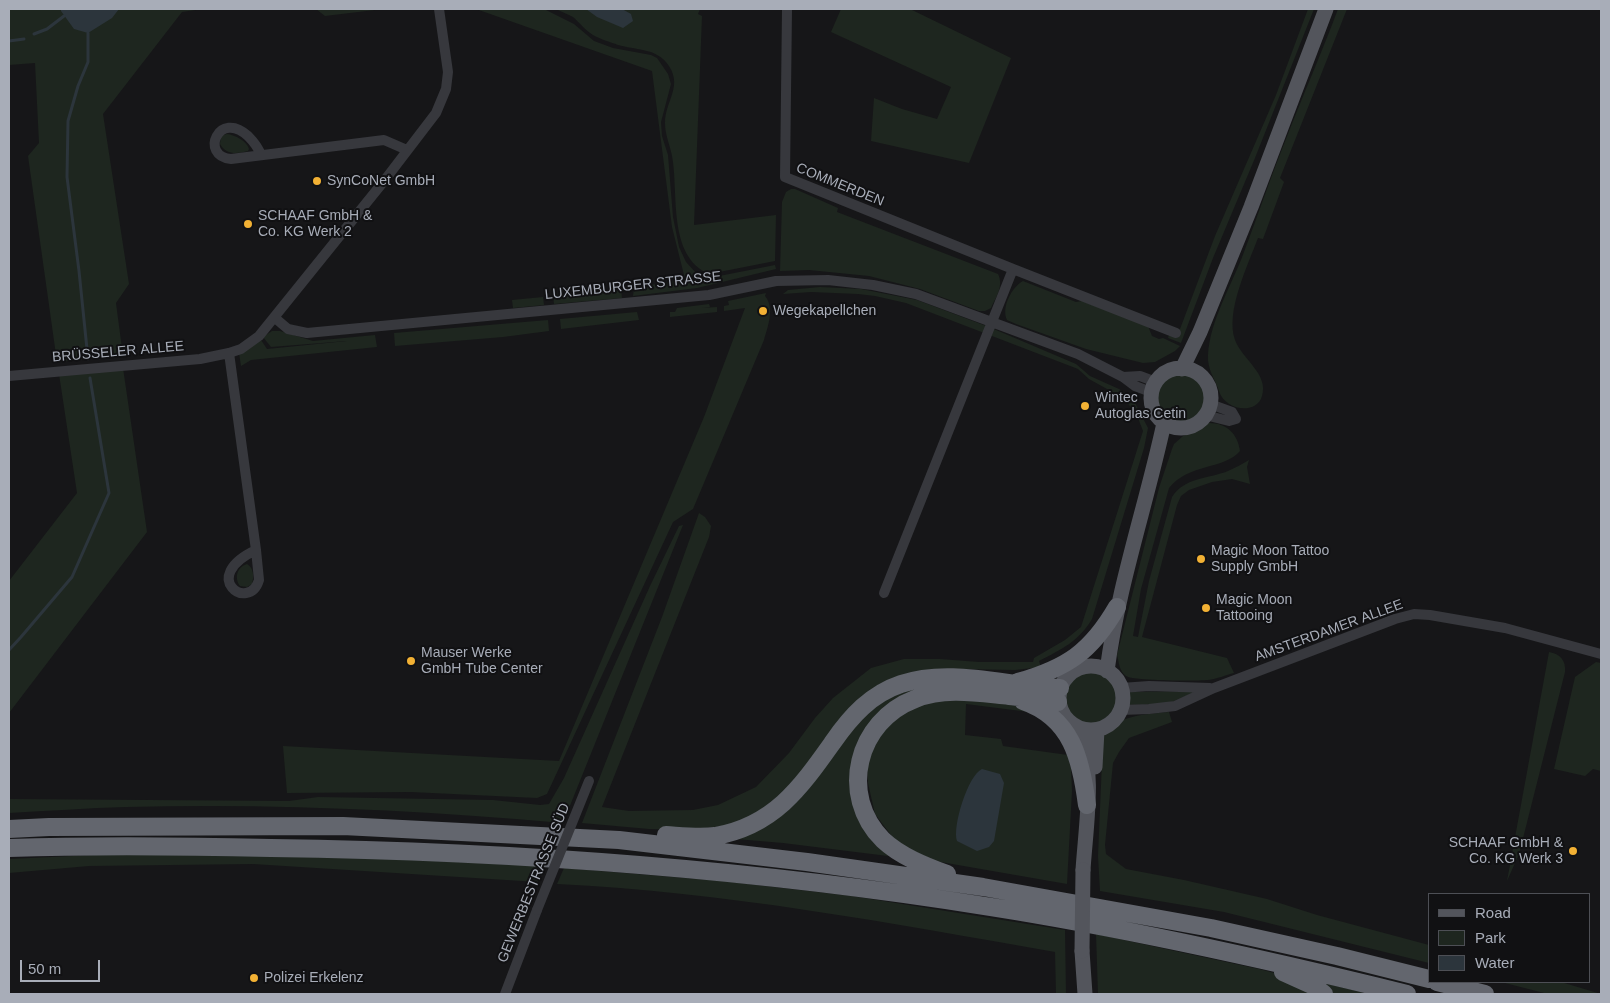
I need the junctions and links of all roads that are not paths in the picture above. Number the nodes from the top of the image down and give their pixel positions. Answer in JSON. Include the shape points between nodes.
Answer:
{"nodes":[{"id":1,"x":439,"y":9,"type":"edge"},
{"id":2,"x":787,"y":9,"type":"edge"},
{"id":3,"x":1326,"y":9,"type":"edge"},
{"id":4,"x":407,"y":150,"type":"junction"},
{"id":5,"x":260,"y":155,"type":"dead end"},
{"id":6,"x":1013,"y":269,"type":"junction"},
{"id":7,"x":275,"y":318,"type":"junction"},
{"id":8,"x":992,"y":322,"type":"junction"},
{"id":9,"x":1176,"y":333,"type":"dead end"},
{"id":10,"x":229,"y":353,"type":"junction"},
{"id":11,"x":1189,"y":370,"type":"junction"},
{"id":12,"x":9,"y":376,"type":"edge"},
{"id":13,"x":1154,"y":387,"type":"junction"},
{"id":14,"x":1170,"y":425,"type":"junction"},
{"id":15,"x":256,"y":550,"type":"dead end"},
{"id":16,"x":884,"y":593,"type":"dead end"},
{"id":17,"x":1117,"y":607,"type":"junction"},
{"id":18,"x":1601,"y":654,"type":"edge"},
{"id":19,"x":1103,"y":669,"type":"junction"},
{"id":20,"x":1121,"y":688,"type":"junction"},
{"id":21,"x":1214,"y":688,"type":"junction"},
{"id":22,"x":1010,"y":690,"type":"junction"},
{"id":23,"x":1059,"y":695,"type":"junction"},
{"id":24,"x":1121,"y":710,"type":"junction"},
{"id":25,"x":1080,"y":729,"type":"junction"},
{"id":26,"x":1097,"y":730,"type":"junction"},
{"id":27,"x":589,"y":781,"type":"dead end"},
{"id":28,"x":1087,"y":805,"type":"junction"},
{"id":29,"x":9,"y":829,"type":"edge"},
{"id":30,"x":618,"y":840,"type":"junction"},
{"id":31,"x":9,"y":848,"type":"edge"},
{"id":32,"x":982,"y":887,"type":"junction"},
{"id":33,"x":1208,"y":948,"type":"junction"},
{"id":34,"x":1428,"y":980,"type":"edge"},
{"id":35,"x":1442,"y":983,"type":"edge"},
{"id":36,"x":504,"y":994,"type":"edge"},
{"id":37,"x":1085,"y":994,"type":"edge"},
{"id":38,"x":1324,"y":994,"type":"edge"},
{"id":39,"x":1407,"y":994,"type":"edge"},
{"id":40,"x":1486,"y":994,"type":"edge"}],
"edges":[{"from":1,"to":4,"type":"street","name":"BRÜSSELER ALLEE","via":[[448,72],[446,89],[436,113]]},
{"from":2,"to":6,"type":"street","name":"COMMERDEN","via":[[785,177]]},
{"from":3,"to":11,"type":"main road","via":[[1200,332]]},
{"from":4,"to":5,"type":"street","via":[[384,140]]},
{"from":4,"to":7,"type":"street","name":"BRÜSSELER ALLEE"},
{"from":6,"to":8,"type":"street"},
{"from":6,"to":9,"type":"street","name":"COMMERDEN"},
{"from":7,"to":8,"type":"street","name":"LUXEMBURGER STRASSE","via":[[288,329],[307,333],[709,295],[776,281],[828,280],[916,294]]},
{"from":7,"to":10,"type":"street","name":"BRÜSSELER ALLEE","via":[[260,336]]},
{"from":8,"to":13,"type":"street","name":"LUXEMBURGER STRASSE","via":[[1078,354],[1135,386]]},
{"from":8,"to":16,"type":"street"},
{"from":10,"to":12,"type":"street","name":"BRÜSSELER ALLEE","via":[[200,359]]},
{"from":10,"to":15,"type":"street"},
{"from":11,"to":13,"type":"main road","via":[[1167,372]]},
{"from":11,"to":14,"type":"main road","via":[[1208,386],[1207,410],[1192,426]]},
{"from":13,"to":14,"type":"main road","via":[[1153,410]]},
{"from":14,"to":17,"type":"main road","via":[[1154,470]]},
{"from":17,"to":19,"type":"main road"},
{"from":17,"to":22,"type":"highway","via":[[1085,650],[1054,670]]},
{"from":18,"to":21,"type":"street","name":"AMSTERDAMER ALLEE","via":[[1505,628],[1414,614]]},
{"from":19,"to":20,"type":"main road","via":[[1115,677]]},
{"from":19,"to":23,"type":"main road","via":[[1090,666],[1070,673]]},
{"from":20,"to":21,"type":"street","name":"AMSTERDAMER ALLEE"},
{"from":20,"to":24,"type":"main road"},
{"from":21,"to":24,"type":"street","name":"AMSTERDAMER ALLEE","via":[[1175,706]]},
{"from":22,"to":23,"type":"highway"},
{"from":22,"to":28,"type":"highway","via":[[1039,706],[1070,739],[1080,762]]},
{"from":22,"to":30,"type":"highway","via":[[933,677],[899,684],[872,699],[847,721],[792,796],[758,821],[715,836],[655,835]]},
{"from":22,"to":32,"type":"highway","via":[[946,692],[908,701],[895,708],[875,727],[862,752],[859,768],[863,806],[884,840],[926,866]]},
{"from":23,"to":25,"type":"main road","via":[[1061,712]]},
{"from":24,"to":26,"type":"main road","via":[[1111,723]]},
{"from":25,"to":26,"type":"main road"},
{"from":25,"to":28,"type":"main road","via":[[1087,759]]},
{"from":26,"to":28,"type":"main road","via":[[1095,777]]},
{"from":27,"to":36,"type":"street","name":"GEWERBESTRASSE SÜD","bridge":true},
{"from":28,"to":37,"type":"main road","bridge":true,"via":[[1082,951]]},
{"from":29,"to":30,"type":"highway","via":[[49,826],[343,826]]},
{"from":30,"to":32,"type":"highway","via":[[808,862]]},
{"from":31,"to":33,"type":"highway","via":[[194,846],[371,849],[645,864],[939,899]]},
{"from":32,"to":34,"type":"highway","via":[[1211,928]]},
{"from":33,"to":38,"type":"highway","via":[[1280,970]]},
{"from":33,"to":39,"type":"highway"},
{"from":35,"to":40,"type":"highway"}]}
